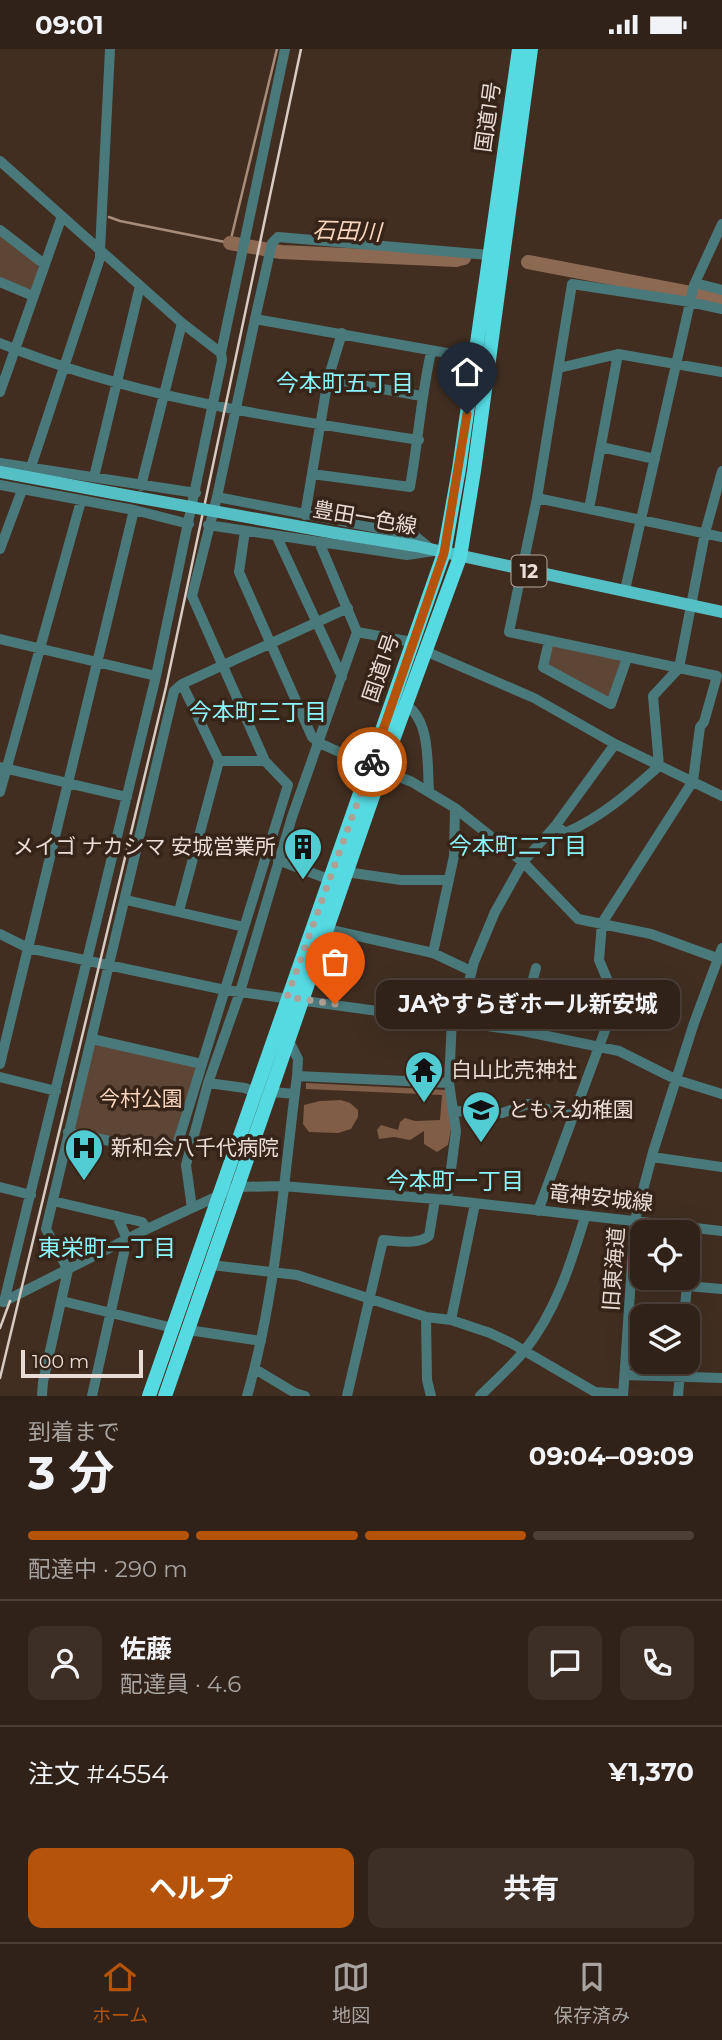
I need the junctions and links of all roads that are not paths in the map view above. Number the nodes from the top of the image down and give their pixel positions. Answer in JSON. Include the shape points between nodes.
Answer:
{"nodes":[{"id":1,"x":110,"y":49,"type":"edge"},
{"id":2,"x":285,"y":49,"type":"edge"},
{"id":3,"x":519,"y":49,"type":"edge"},
{"id":4,"x":531,"y":49,"type":"edge"},
{"id":5,"x":0,"y":161,"type":"edge"},
{"id":6,"x":62,"y":216,"type":"junction"},
{"id":7,"x":722,"y":224,"type":"edge"},
{"id":8,"x":0,"y":230,"type":"edge"},
{"id":9,"x":100,"y":250,"type":"junction"},
{"id":10,"x":489,"y":255,"type":"junction"},
{"id":11,"x":44,"y":264,"type":"junction"},
{"id":12,"x":0,"y":282,"type":"edge"},
{"id":13,"x":695,"y":284,"type":"junction"},
{"id":14,"x":139,"y":286,"type":"junction"},
{"id":15,"x":722,"y":290,"type":"edge"},
{"id":16,"x":33,"y":296,"type":"junction"},
{"id":17,"x":690,"y":300,"type":"junction"},
{"id":18,"x":722,"y":309,"type":"edge"},
{"id":19,"x":255,"y":319,"type":"junction"},
{"id":20,"x":182,"y":323,"type":"junction"},
{"id":21,"x":342,"y":333,"type":"junction"},
{"id":22,"x":0,"y":343,"type":"edge"},
{"id":23,"x":15,"y":349,"type":"junction"},
{"id":24,"x":431,"y":352,"type":"junction"},
{"id":25,"x":221,"y":353,"type":"junction"},
{"id":26,"x":618,"y":354,"type":"junction"},
{"id":27,"x":475,"y":358,"type":"junction"},
{"id":28,"x":677,"y":363,"type":"junction"},
{"id":29,"x":64,"y":367,"type":"junction"},
{"id":30,"x":559,"y":368,"type":"junction"},
{"id":31,"x":722,"y":372,"type":"edge"},
{"id":32,"x":328,"y":379,"type":"junction"},
{"id":33,"x":117,"y":383,"type":"junction"},
{"id":34,"x":0,"y":392,"type":"edge"},
{"id":35,"x":165,"y":394,"type":"junction"},
{"id":36,"x":421,"y":396,"type":"junction"},
{"id":37,"x":212,"y":404,"type":"junction"},
{"id":38,"x":234,"y":409,"type":"junction"},
{"id":39,"x":320,"y":425,"type":"junction"},
{"id":40,"x":419,"y":440,"type":"junction"},
{"id":41,"x":601,"y":447,"type":"junction"},
{"id":42,"x":654,"y":459,"type":"junction"},
{"id":43,"x":0,"y":463,"type":"edge"},
{"id":44,"x":31,"y":467,"type":"junction"},
{"id":45,"x":722,"y":471,"type":"edge"},
{"id":46,"x":0,"y":472,"type":"edge"},
{"id":47,"x":312,"y":474,"type":"junction"},
{"id":48,"x":94,"y":477,"type":"junction"},
{"id":49,"x":0,"y":485,"type":"edge"},
{"id":50,"x":141,"y":486,"type":"junction"},
{"id":51,"x":22,"y":490,"type":"junction"},
{"id":52,"x":196,"y":493,"type":"junction"},
{"id":53,"x":217,"y":497,"type":"junction"},
{"id":54,"x":537,"y":498,"type":"junction"},
{"id":55,"x":81,"y":501,"type":"junction"},
{"id":56,"x":589,"y":509,"type":"junction"},
{"id":57,"x":134,"y":510,"type":"junction"},
{"id":58,"x":305,"y":515,"type":"junction"},
{"id":59,"x":640,"y":520,"type":"junction"},
{"id":60,"x":189,"y":524,"type":"junction"},
{"id":61,"x":208,"y":524,"type":"junction"},
{"id":62,"x":245,"y":531,"type":"junction"},
{"id":63,"x":705,"y":533,"type":"junction"},
{"id":64,"x":277,"y":537,"type":"junction"},
{"id":65,"x":722,"y":537,"type":"edge"},
{"id":66,"x":319,"y":542,"type":"junction"},
{"id":67,"x":1,"y":544,"type":"edge"},
{"id":68,"x":439,"y":552,"type":"junction"},
{"id":69,"x":460,"y":557,"type":"junction"},
{"id":70,"x":521,"y":569,"type":"junction"},
{"id":71,"x":625,"y":590,"type":"junction"},
{"id":72,"x":691,"y":605,"type":"junction"},
{"id":73,"x":348,"y":608,"type":"junction"},
{"id":74,"x":722,"y":612,"type":"edge"},
{"id":75,"x":316,"y":624,"type":"junction"},
{"id":76,"x":357,"y":632,"type":"junction"},
{"id":77,"x":0,"y":639,"type":"edge"},
{"id":78,"x":549,"y":641,"type":"junction"},
{"id":79,"x":412,"y":642,"type":"junction"},
{"id":80,"x":270,"y":645,"type":"junction"},
{"id":81,"x":40,"y":649,"type":"junction"},
{"id":82,"x":425,"y":650,"type":"junction"},
{"id":83,"x":627,"y":658,"type":"junction"},
{"id":84,"x":97,"y":663,"type":"junction"},
{"id":85,"x":222,"y":666,"type":"junction"},
{"id":86,"x":679,"y":668,"type":"junction"},
{"id":87,"x":156,"y":676,"type":"junction"},
{"id":88,"x":342,"y":677,"type":"junction"},
{"id":89,"x":182,"y":684,"type":"junction"},
{"id":90,"x":406,"y":705,"type":"junction"},
{"id":91,"x":319,"y":743,"type":"junction"},
{"id":92,"x":615,"y":744,"type":"junction"},
{"id":93,"x":219,"y":761,"type":"junction"},
{"id":94,"x":265,"y":761,"type":"junction"},
{"id":95,"x":659,"y":766,"type":"junction"},
{"id":96,"x":3,"y":767,"type":"edge"},
{"id":97,"x":376,"y":768,"type":"junction"},
{"id":98,"x":693,"y":781,"type":"junction"},
{"id":99,"x":67,"y":784,"type":"junction"},
{"id":100,"x":429,"y":791,"type":"junction"},
{"id":101,"x":0,"y":792,"type":"edge"},
{"id":102,"x":722,"y":796,"type":"edge"},
{"id":103,"x":127,"y":797,"type":"junction"},
{"id":104,"x":455,"y":807,"type":"junction"},
{"id":105,"x":556,"y":824,"type":"junction"},
{"id":106,"x":278,"y":860,"type":"junction"},
{"id":107,"x":523,"y":862,"type":"junction"},
{"id":108,"x":346,"y":872,"type":"junction"},
{"id":109,"x":328,"y":879,"type":"junction"},
{"id":110,"x":449,"y":880,"type":"junction"},
{"id":111,"x":126,"y":900,"type":"junction"},
{"id":112,"x":179,"y":911,"type":"junction"},
{"id":113,"x":602,"y":923,"type":"junction"},
{"id":114,"x":244,"y":927,"type":"junction"},
{"id":115,"x":327,"y":929,"type":"junction"},
{"id":116,"x":0,"y":935,"type":"edge"},
{"id":117,"x":28,"y":948,"type":"junction"},
{"id":118,"x":722,"y":948,"type":"edge"},
{"id":119,"x":433,"y":953,"type":"junction"},
{"id":120,"x":87,"y":960,"type":"junction"},
{"id":121,"x":718,"y":962,"type":"edge"},
{"id":122,"x":110,"y":966,"type":"junction"},
{"id":123,"x":536,"y":968,"type":"dead end"},
{"id":124,"x":471,"y":971,"type":"junction"},
{"id":125,"x":552,"y":983,"type":"dead end"},
{"id":126,"x":225,"y":990,"type":"junction"},
{"id":127,"x":240,"y":992,"type":"junction"},
{"id":128,"x":294,"y":999,"type":"junction"},
{"id":129,"x":455,"y":1020,"type":"junction"},
{"id":130,"x":519,"y":1030,"type":"junction"},
{"id":131,"x":538,"y":1034,"type":"junction"},
{"id":132,"x":92,"y":1039,"type":"junction"},
{"id":133,"x":289,"y":1041,"type":"junction"},
{"id":134,"x":600,"y":1049,"type":"junction"},
{"id":135,"x":0,"y":1064,"type":"edge"},
{"id":136,"x":202,"y":1064,"type":"junction"},
{"id":137,"x":297,"y":1076,"type":"junction"},
{"id":138,"x":0,"y":1077,"type":"edge"},
{"id":139,"x":677,"y":1080,"type":"junction"},
{"id":140,"x":208,"y":1083,"type":"junction"},
{"id":141,"x":449,"y":1083,"type":"junction"},
{"id":142,"x":56,"y":1091,"type":"junction"},
{"id":143,"x":255,"y":1092,"type":"junction"},
{"id":144,"x":272,"y":1092,"type":"junction"},
{"id":145,"x":295,"y":1094,"type":"junction"},
{"id":146,"x":722,"y":1094,"type":"edge"},
{"id":147,"x":454,"y":1111,"type":"junction"},
{"id":148,"x":574,"y":1116,"type":"junction"},
{"id":149,"x":68,"y":1132,"type":"junction"},
{"id":150,"x":652,"y":1157,"type":"junction"},
{"id":151,"x":722,"y":1167,"type":"edge"},
{"id":152,"x":283,"y":1186,"type":"junction"},
{"id":153,"x":0,"y":1187,"type":"edge"},
{"id":154,"x":237,"y":1187,"type":"junction"},
{"id":155,"x":31,"y":1195,"type":"junction"},
{"id":156,"x":220,"y":1195,"type":"junction"},
{"id":157,"x":435,"y":1199,"type":"junction"},
{"id":158,"x":447,"y":1200,"type":"junction"},
{"id":159,"x":54,"y":1201,"type":"junction"},
{"id":160,"x":475,"y":1204,"type":"junction"},
{"id":161,"x":191,"y":1208,"type":"junction"},
{"id":162,"x":538,"y":1211,"type":"junction"},
{"id":163,"x":117,"y":1216,"type":"junction"},
{"id":164,"x":585,"y":1217,"type":"junction"},
{"id":165,"x":635,"y":1220,"type":"joint"},
{"id":166,"x":700,"y":1228,"type":"edge"},
{"id":167,"x":147,"y":1229,"type":"junction"},
{"id":168,"x":722,"y":1231,"type":"edge"},
{"id":169,"x":127,"y":1239,"type":"junction"},
{"id":170,"x":211,"y":1265,"type":"junction"},
{"id":171,"x":68,"y":1270,"type":"junction"},
{"id":172,"x":274,"y":1272,"type":"junction"},
{"id":173,"x":722,"y":1289,"type":"edge"},
{"id":174,"x":630,"y":1290,"type":"edge"},
{"id":175,"x":370,"y":1297,"type":"junction"},
{"id":176,"x":62,"y":1301,"type":"junction"},
{"id":177,"x":2,"y":1303,"type":"edge"},
{"id":178,"x":685,"y":1304,"type":"edge"},
{"id":179,"x":112,"y":1313,"type":"junction"},
{"id":180,"x":426,"y":1317,"type":"junction"},
{"id":181,"x":451,"y":1320,"type":"junction"},
{"id":182,"x":180,"y":1330,"type":"junction"},
{"id":183,"x":261,"y":1341,"type":"junction"},
{"id":184,"x":524,"y":1352,"type":"junction"},
{"id":185,"x":255,"y":1369,"type":"junction"},
{"id":186,"x":680,"y":1374,"type":"edge"},
{"id":187,"x":625,"y":1375,"type":"junction"},
{"id":188,"x":680,"y":1378,"type":"junction"},
{"id":189,"x":722,"y":1378,"type":"edge"},
{"id":190,"x":623,"y":1395,"type":"edge"},
{"id":191,"x":41,"y":1396,"type":"edge"},
{"id":192,"x":92,"y":1396,"type":"edge"},
{"id":193,"x":149,"y":1396,"type":"edge"},
{"id":194,"x":165,"y":1396,"type":"edge"},
{"id":195,"x":247,"y":1396,"type":"edge"},
{"id":196,"x":305,"y":1396,"type":"edge"},
{"id":197,"x":347,"y":1396,"type":"edge"},
{"id":198,"x":431,"y":1396,"type":"edge"},
{"id":199,"x":480,"y":1396,"type":"edge"},
{"id":200,"x":678,"y":1396,"type":"edge"}],
"edges":[{"from":1,"to":9,"type":"street"},
{"from":2,"to":25,"type":"street"},
{"from":3,"to":10,"type":"highway","name":"国道1号"},
{"from":4,"to":69,"type":"highway","name":"国道1号"},
{"from":5,"to":6,"type":"street"},
{"from":6,"to":9,"type":"street"},
{"from":6,"to":11,"type":"street"},
{"from":7,"to":13,"type":"street"},
{"from":8,"to":11,"type":"street"},
{"from":9,"to":14,"type":"street"},
{"from":9,"to":29,"type":"street"},
{"from":10,"to":19,"type":"street","via":[[278,237],[272,243]]},
{"from":10,"to":27,"type":"highway","name":"国道1号"},
{"from":11,"to":16,"type":"street"},
{"from":12,"to":16,"type":"street"},
{"from":13,"to":15,"type":"street"},
{"from":13,"to":17,"type":"street"},
{"from":14,"to":20,"type":"street"},
{"from":14,"to":33,"type":"street"},
{"from":16,"to":23,"type":"street"},
{"from":17,"to":18,"type":"street"},
{"from":17,"to":28,"type":"street"},
{"from":17,"to":30,"type":"street","via":[[572,283]]},
{"from":19,"to":21,"type":"street"},
{"from":19,"to":38,"type":"street"},
{"from":20,"to":25,"type":"street"},
{"from":20,"to":35,"type":"street"},
{"from":21,"to":24,"type":"street"},
{"from":21,"to":32,"type":"street"},
{"from":22,"to":23,"type":"street"},
{"from":23,"to":29,"type":"street"},
{"from":23,"to":34,"type":"street"},
{"from":24,"to":27,"type":"street"},
{"from":24,"to":36,"type":"street"},
{"from":25,"to":37,"type":"street"},
{"from":26,"to":28,"type":"street"},
{"from":26,"to":30,"type":"street"},
{"from":26,"to":41,"type":"street"},
{"from":27,"to":68,"type":"highway","name":"国道1号","via":[[459,469]]},
{"from":28,"to":31,"type":"street"},
{"from":28,"to":42,"type":"street"},
{"from":29,"to":33,"type":"street"},
{"from":29,"to":44,"type":"street"},
{"from":30,"to":54,"type":"street"},
{"from":32,"to":36,"type":"street"},
{"from":32,"to":39,"type":"street"},
{"from":33,"to":35,"type":"street"},
{"from":33,"to":48,"type":"street"},
{"from":35,"to":37,"type":"street"},
{"from":35,"to":50,"type":"street"},
{"from":36,"to":40,"type":"street"},
{"from":37,"to":38,"type":"street"},
{"from":37,"to":52,"type":"street"},
{"from":38,"to":39,"type":"street"},
{"from":38,"to":53,"type":"street"},
{"from":39,"to":40,"type":"street"},
{"from":39,"to":47,"type":"street"},
{"from":40,"to":47,"type":"street","via":[[410,487]]},
{"from":41,"to":42,"type":"street"},
{"from":41,"to":56,"type":"street"},
{"from":42,"to":59,"type":"street"},
{"from":43,"to":44,"type":"street"},
{"from":44,"to":48,"type":"street"},
{"from":45,"to":63,"type":"street"},
{"from":46,"to":68,"type":"main road","name":"豊田一色線","number":"12","bridge":true},
{"from":47,"to":58,"type":"street"},
{"from":48,"to":50,"type":"street"},
{"from":49,"to":51,"type":"street"},
{"from":50,"to":52,"type":"street"},
{"from":51,"to":55,"type":"street"},
{"from":51,"to":67,"type":"street"},
{"from":52,"to":60,"type":"street"},
{"from":53,"to":58,"type":"street"},
{"from":53,"to":61,"type":"street"},
{"from":54,"to":56,"type":"street"},
{"from":54,"to":70,"type":"street"},
{"from":55,"to":57,"type":"street"},
{"from":55,"to":81,"type":"street"},
{"from":56,"to":59,"type":"street"},
{"from":57,"to":60,"type":"street"},
{"from":57,"to":84,"type":"street"},
{"from":58,"to":68,"type":"street","via":[[414,535]]},
{"from":59,"to":63,"type":"street"},
{"from":59,"to":71,"type":"street"},
{"from":60,"to":87,"type":"street"},
{"from":61,"to":62,"type":"street"},
{"from":61,"to":85,"type":"street","via":[[192,596]]},
{"from":62,"to":64,"type":"street"},
{"from":62,"to":80,"type":"street","via":[[239,572]]},
{"from":63,"to":65,"type":"street"},
{"from":63,"to":72,"type":"street"},
{"from":64,"to":66,"type":"street"},
{"from":64,"to":75,"type":"street"},
{"from":66,"to":68,"type":"street","via":[[407,555]]},
{"from":66,"to":73,"type":"street"},
{"from":68,"to":69,"type":"main road","name":"豊田一色線","number":"12"},
{"from":68,"to":79,"type":"highway","name":"国道1号"},
{"from":69,"to":70,"type":"main road","name":"豊田一色線","number":"12"},
{"from":69,"to":82,"type":"highway","name":"国道1号"},
{"from":70,"to":71,"type":"main road","name":"豊田一色線","number":"12"},
{"from":70,"to":78,"type":"street","via":[[509,632]]},
{"from":71,"to":72,"type":"main road","name":"豊田一色線","number":"12"},
{"from":72,"to":74,"type":"main road","name":"豊田一色線","number":"12"},
{"from":72,"to":86,"type":"street"},
{"from":73,"to":75,"type":"street"},
{"from":73,"to":76,"type":"street"},
{"from":75,"to":80,"type":"street"},
{"from":75,"to":88,"type":"street"},
{"from":76,"to":79,"type":"street"},
{"from":76,"to":88,"type":"street"},
{"from":77,"to":81,"type":"street"},
{"from":78,"to":83,"type":"street"},
{"from":78,"to":83,"type":"street","via":[[543,667],[611,704]]},
{"from":79,"to":97,"type":"highway","name":"国道1号"},
{"from":80,"to":85,"type":"street"},
{"from":80,"to":91,"type":"street","via":[[312,737]]},
{"from":81,"to":84,"type":"street"},
{"from":81,"to":96,"type":"street"},
{"from":82,"to":90,"type":"highway","name":"国道1号"},
{"from":82,"to":92,"type":"street","via":[[534,698]]},
{"from":83,"to":86,"type":"street"},
{"from":84,"to":87,"type":"street"},
{"from":84,"to":99,"type":"street"},
{"from":85,"to":89,"type":"street"},
{"from":85,"to":94,"type":"street"},
{"from":86,"to":95,"type":"street","via":[[653,696]]},
{"from":86,"to":98,"type":"street","via":[[717,675],[700,727]]},
{"from":87,"to":103,"type":"street"},
{"from":88,"to":91,"type":"street"},
{"from":89,"to":93,"type":"street"},
{"from":89,"to":111,"type":"street","via":[[174,691]]},
{"from":90,"to":97,"type":"highway","name":"国道1号"},
{"from":90,"to":100,"type":"street","via":[[417,713],[423,730]]},
{"from":91,"to":97,"type":"street"},
{"from":91,"to":106,"type":"street"},
{"from":92,"to":95,"type":"street"},
{"from":92,"to":105,"type":"street"},
{"from":93,"to":94,"type":"street"},
{"from":93,"to":112,"type":"street"},
{"from":94,"to":114,"type":"street","via":[[288,785]]},
{"from":95,"to":98,"type":"street"},
{"from":95,"to":105,"type":"street","via":[[582,825],[565,833]]},
{"from":96,"to":99,"type":"street"},
{"from":96,"to":101,"type":"street"},
{"from":97,"to":100,"type":"street"},
{"from":97,"to":108,"type":"highway","name":"国道1号"},
{"from":97,"to":109,"type":"highway","name":"国道1号"},
{"from":98,"to":102,"type":"street"},
{"from":98,"to":113,"type":"street"},
{"from":99,"to":103,"type":"street"},
{"from":99,"to":117,"type":"street"},
{"from":100,"to":104,"type":"street"},
{"from":103,"to":120,"type":"street"},
{"from":104,"to":107,"type":"street"},
{"from":104,"to":110,"type":"street"},
{"from":105,"to":107,"type":"street"},
{"from":106,"to":109,"type":"street"},
{"from":106,"to":127,"type":"street"},
{"from":107,"to":113,"type":"street","via":[[578,919]]},
{"from":107,"to":124,"type":"street","via":[[495,912]]},
{"from":108,"to":110,"type":"street","via":[[401,880]]},
{"from":108,"to":115,"type":"highway","name":"国道1号"},
{"from":109,"to":128,"type":"highway","name":"国道1号"},
{"from":110,"to":119,"type":"street"},
{"from":111,"to":112,"type":"street"},
{"from":111,"to":122,"type":"street"},
{"from":112,"to":114,"type":"street"},
{"from":113,"to":121,"type":"street","via":[[651,934]]},
{"from":113,"to":134,"type":"street","via":[[599,960],[610,986],[610,1017]]},
{"from":114,"to":126,"type":"street"},
{"from":115,"to":119,"type":"street"},
{"from":115,"to":128,"type":"highway","name":"国道1号"},
{"from":116,"to":117,"type":"street"},
{"from":117,"to":120,"type":"street"},
{"from":117,"to":135,"type":"street"},
{"from":118,"to":121,"type":"street","name":"旧東海道"},
{"from":119,"to":124,"type":"street"},
{"from":120,"to":122,"type":"street"},
{"from":120,"to":142,"type":"street"},
{"from":121,"to":139,"type":"street","name":"旧東海道"},
{"from":122,"to":126,"type":"street"},
{"from":122,"to":132,"type":"street"},
{"from":123,"to":130,"type":"street"},
{"from":124,"to":129,"type":"street"},
{"from":125,"to":131,"type":"street"},
{"from":126,"to":127,"type":"street"},
{"from":126,"to":136,"type":"street"},
{"from":127,"to":128,"type":"street"},
{"from":127,"to":140,"type":"street"},
{"from":128,"to":129,"type":"street"},
{"from":128,"to":133,"type":"highway","name":"国道1号"},
{"from":128,"to":143,"type":"highway","name":"国道1号"},
{"from":129,"to":130,"type":"street"},
{"from":129,"to":141,"type":"street"},
{"from":130,"to":131,"type":"street"},
{"from":131,"to":134,"type":"street"},
{"from":132,"to":136,"type":"street"},
{"from":132,"to":149,"type":"street"},
{"from":133,"to":137,"type":"street","via":[[298,1059]]},
{"from":133,"to":144,"type":"highway","name":"国道1号"},
{"from":134,"to":139,"type":"street","via":[[620,1051]]},
{"from":134,"to":148,"type":"street"},
{"from":136,"to":149,"type":"street","via":[[174,1155]]},
{"from":137,"to":141,"type":"street"},
{"from":137,"to":145,"type":"street"},
{"from":138,"to":142,"type":"street"},
{"from":139,"to":146,"type":"street"},
{"from":139,"to":150,"type":"street","name":"旧東海道"},
{"from":140,"to":143,"type":"street"},
{"from":140,"to":161,"type":"street","via":[[186,1165]]},
{"from":141,"to":147,"type":"street"},
{"from":142,"to":155,"type":"street"},
{"from":143,"to":156,"type":"highway","name":"国道1号"},
{"from":144,"to":145,"type":"street"},
{"from":144,"to":154,"type":"highway","name":"国道1号"},
{"from":145,"to":152,"type":"street"},
{"from":147,"to":148,"type":"street","via":[[502,1113],[528,1104]]},
{"from":147,"to":158,"type":"street","via":[[456,1131]]},
{"from":148,"to":162,"type":"street"},
{"from":149,"to":159,"type":"street"},
{"from":150,"to":151,"type":"street"},
{"from":150,"to":165,"type":"street","name":"旧東海道"},
{"from":152,"to":154,"type":"street","name":"竜神安城線"},
{"from":152,"to":157,"type":"street","name":"竜神安城線"},
{"from":152,"to":172,"type":"street"},
{"from":153,"to":155,"type":"street"},
{"from":154,"to":156,"type":"street","name":"竜神安城線"},
{"from":154,"to":170,"type":"highway","name":"国道1号"},
{"from":155,"to":177,"type":"street"},
{"from":156,"to":161,"type":"street","name":"竜神安城線"},
{"from":156,"to":182,"type":"highway","name":"国道1号"},
{"from":157,"to":158,"type":"street","name":"竜神安城線"},
{"from":157,"to":175,"type":"street","via":[[425,1240],[383,1240]]},
{"from":158,"to":160,"type":"street","name":"竜神安城線"},
{"from":159,"to":163,"type":"street"},
{"from":159,"to":171,"type":"street","via":[[46,1229]]},
{"from":160,"to":162,"type":"street","name":"竜神安城線"},
{"from":160,"to":181,"type":"street"},
{"from":161,"to":167,"type":"street","name":"竜神安城線"},
{"from":162,"to":164,"type":"street","name":"竜神安城線"},
{"from":163,"to":167,"type":"street","via":[[142,1222]]},
{"from":163,"to":169,"type":"street"},
{"from":164,"to":165,"type":"street","name":"竜神安城線"},
{"from":164,"to":184,"type":"street","via":[[568,1270]]},
{"from":166,"to":168,"type":"street","name":"竜神安城線"},
{"from":167,"to":169,"type":"street","name":"竜神安城線"},
{"from":169,"to":171,"type":"street","name":"竜神安城線"},
{"from":169,"to":179,"type":"street"},
{"from":170,"to":172,"type":"street"},
{"from":170,"to":182,"type":"highway","name":"国道1号"},
{"from":171,"to":176,"type":"street"},
{"from":171,"to":177,"type":"street","name":"竜神安城線"},
{"from":172,"to":175,"type":"street"},
{"from":172,"to":183,"type":"street"},
{"from":173,"to":178,"type":"street","via":[[687,1286]]},
{"from":174,"to":187,"type":"street","name":"旧東海道"},
{"from":175,"to":180,"type":"street"},
{"from":175,"to":197,"type":"street"},
{"from":176,"to":179,"type":"street"},
{"from":176,"to":191,"type":"street"},
{"from":179,"to":182,"type":"street"},
{"from":179,"to":192,"type":"street"},
{"from":180,"to":181,"type":"street"},
{"from":180,"to":198,"type":"street"},
{"from":181,"to":184,"type":"street","via":[[490,1333]]},
{"from":182,"to":183,"type":"street"},
{"from":182,"to":193,"type":"highway","name":"国道1号"},
{"from":182,"to":194,"type":"highway","name":"国道1号"},
{"from":183,"to":185,"type":"street"},
{"from":184,"to":190,"type":"street","via":[[595,1392]]},
{"from":184,"to":199,"type":"street"},
{"from":185,"to":195,"type":"street"},
{"from":185,"to":196,"type":"street"},
{"from":186,"to":188,"type":"street"},
{"from":187,"to":188,"type":"street"},
{"from":187,"to":190,"type":"street","name":"旧東海道"},
{"from":188,"to":189,"type":"street"},
{"from":188,"to":200,"type":"street"}]}
